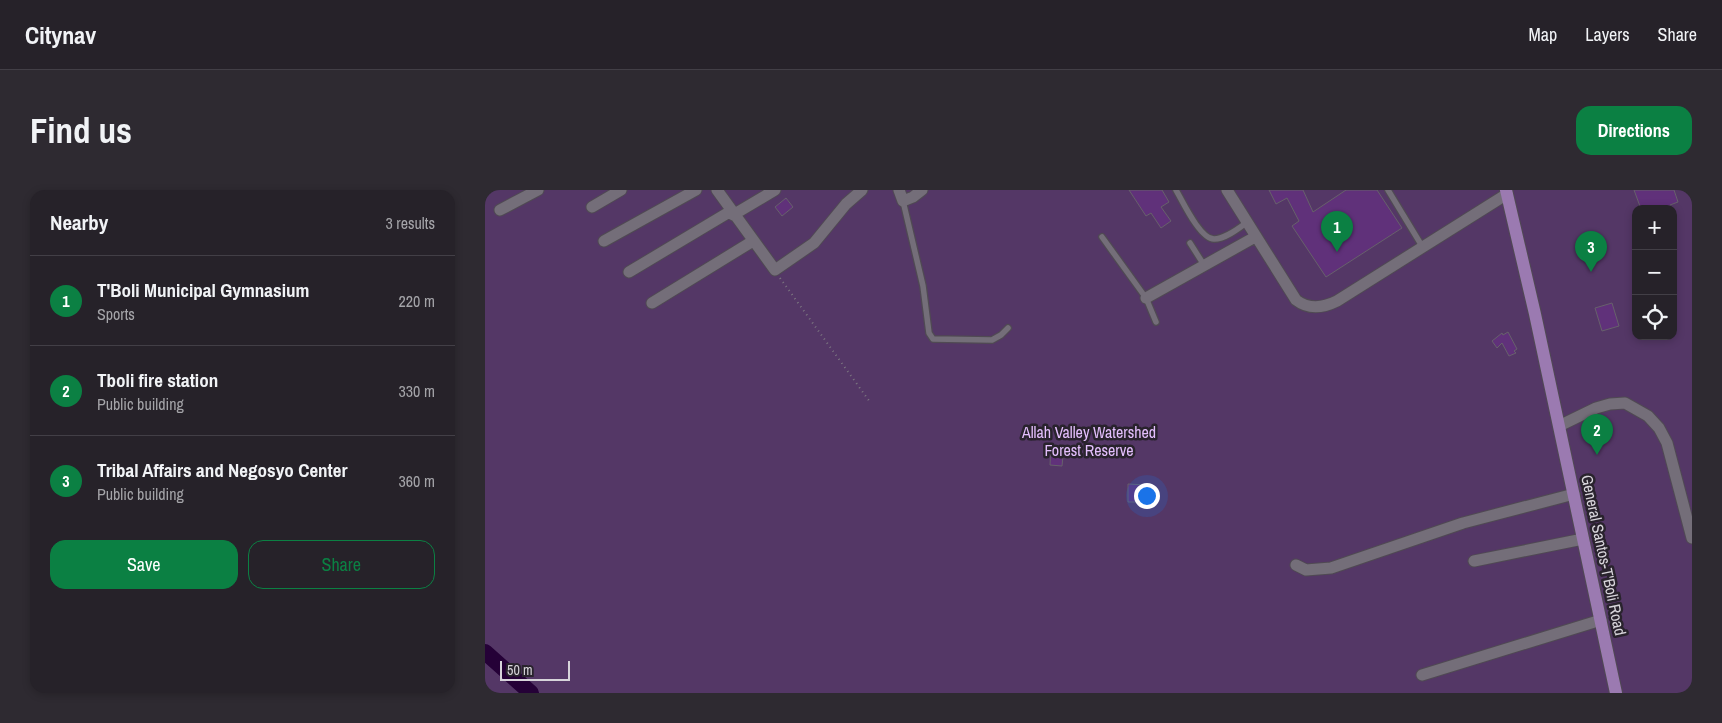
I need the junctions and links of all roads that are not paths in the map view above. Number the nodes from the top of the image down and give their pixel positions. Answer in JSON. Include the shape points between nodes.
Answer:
{"nodes":[{"id":1,"x":537,"y":190,"type":"edge"},
{"id":2,"x":621,"y":190,"type":"edge"},
{"id":3,"x":696,"y":190,"type":"edge"},
{"id":4,"x":717,"y":190,"type":"edge"},
{"id":5,"x":775,"y":190,"type":"edge"},
{"id":6,"x":862,"y":190,"type":"edge"},
{"id":7,"x":922,"y":190,"type":"edge"},
{"id":8,"x":1176,"y":190,"type":"edge"},
{"id":9,"x":1227,"y":190,"type":"edge"},
{"id":10,"x":1388,"y":190,"type":"edge"},
{"id":11,"x":1506,"y":192,"type":"edge"},
{"id":12,"x":901,"y":196,"type":"edge"},
{"id":13,"x":592,"y":207,"type":"dead end"},
{"id":14,"x":500,"y":210,"type":"dead end"},
{"id":15,"x":732,"y":213,"type":"junction"},
{"id":16,"x":1247,"y":224,"type":"junction"},
{"id":17,"x":1102,"y":237,"type":"dead end"},
{"id":18,"x":1255,"y":237,"type":"junction"},
{"id":19,"x":604,"y":241,"type":"dead end"},
{"id":20,"x":753,"y":241,"type":"junction"},
{"id":21,"x":1190,"y":243,"type":"dead end"},
{"id":22,"x":1422,"y":246,"type":"junction"},
{"id":23,"x":1204,"y":265,"type":"junction"},
{"id":24,"x":629,"y":272,"type":"dead end"},
{"id":25,"x":1146,"y":298,"type":"junction"},
{"id":26,"x":652,"y":303,"type":"dead end"},
{"id":27,"x":1156,"y":322,"type":"dead end"},
{"id":28,"x":1008,"y":328,"type":"dead end"},
{"id":29,"x":1559,"y":426,"type":"junction"},
{"id":30,"x":1574,"y":494,"type":"junction"},
{"id":31,"x":1692,"y":538,"type":"edge"},
{"id":32,"x":1583,"y":540,"type":"junction"},
{"id":33,"x":1474,"y":561,"type":"dead end"},
{"id":34,"x":1296,"y":565,"type":"dead end"},
{"id":35,"x":1601,"y":620,"type":"junction"},
{"id":36,"x":1422,"y":675,"type":"dead end"},
{"id":37,"x":1616,"y":693,"type":"edge"}],
"edges":[{"from":1,"to":14,"type":"street"},
{"from":2,"to":13,"type":"street"},
{"from":3,"to":19,"type":"street"},
{"from":4,"to":15,"type":"street"},
{"from":5,"to":15,"type":"street"},
{"from":6,"to":20,"type":"street","via":[[845,204],[814,243],[775,270]]},
{"from":7,"to":12,"type":"street","via":[[913,197]]},
{"from":8,"to":16,"type":"lane","via":[[1208,237],[1223,237]]},
{"from":9,"to":16,"type":"street"},
{"from":10,"to":22,"type":"lane"},
{"from":11,"to":22,"type":"street"},
{"from":11,"to":29,"type":"main road","name":"General Santos-T'Boli Road"},
{"from":12,"to":28,"type":"lane","via":[[923,286],[929,333],[933,339],[992,340]]},
{"from":15,"to":20,"type":"street"},
{"from":15,"to":24,"type":"street"},
{"from":16,"to":18,"type":"street"},
{"from":17,"to":25,"type":"lane"},
{"from":18,"to":22,"type":"street","via":[[1296,300],[1311,307],[1337,301]]},
{"from":18,"to":23,"type":"street"},
{"from":20,"to":26,"type":"street"},
{"from":21,"to":23,"type":"lane"},
{"from":23,"to":25,"type":"street"},
{"from":25,"to":27,"type":"lane"},
{"from":29,"to":30,"type":"main road","name":"General Santos-T'Boli Road"},
{"from":29,"to":31,"type":"street","via":[[1610,404],[1625,403],[1648,416],[1667,443]]},
{"from":30,"to":32,"type":"main road","name":"General Santos-T'Boli Road"},
{"from":30,"to":34,"type":"street","via":[[1463,523],[1331,568],[1306,570]]},
{"from":32,"to":33,"type":"street"},
{"from":32,"to":35,"type":"main road","name":"General Santos-T'Boli Road"},
{"from":35,"to":36,"type":"street"},
{"from":35,"to":37,"type":"main road","name":"General Santos-T'Boli Road"}]}
